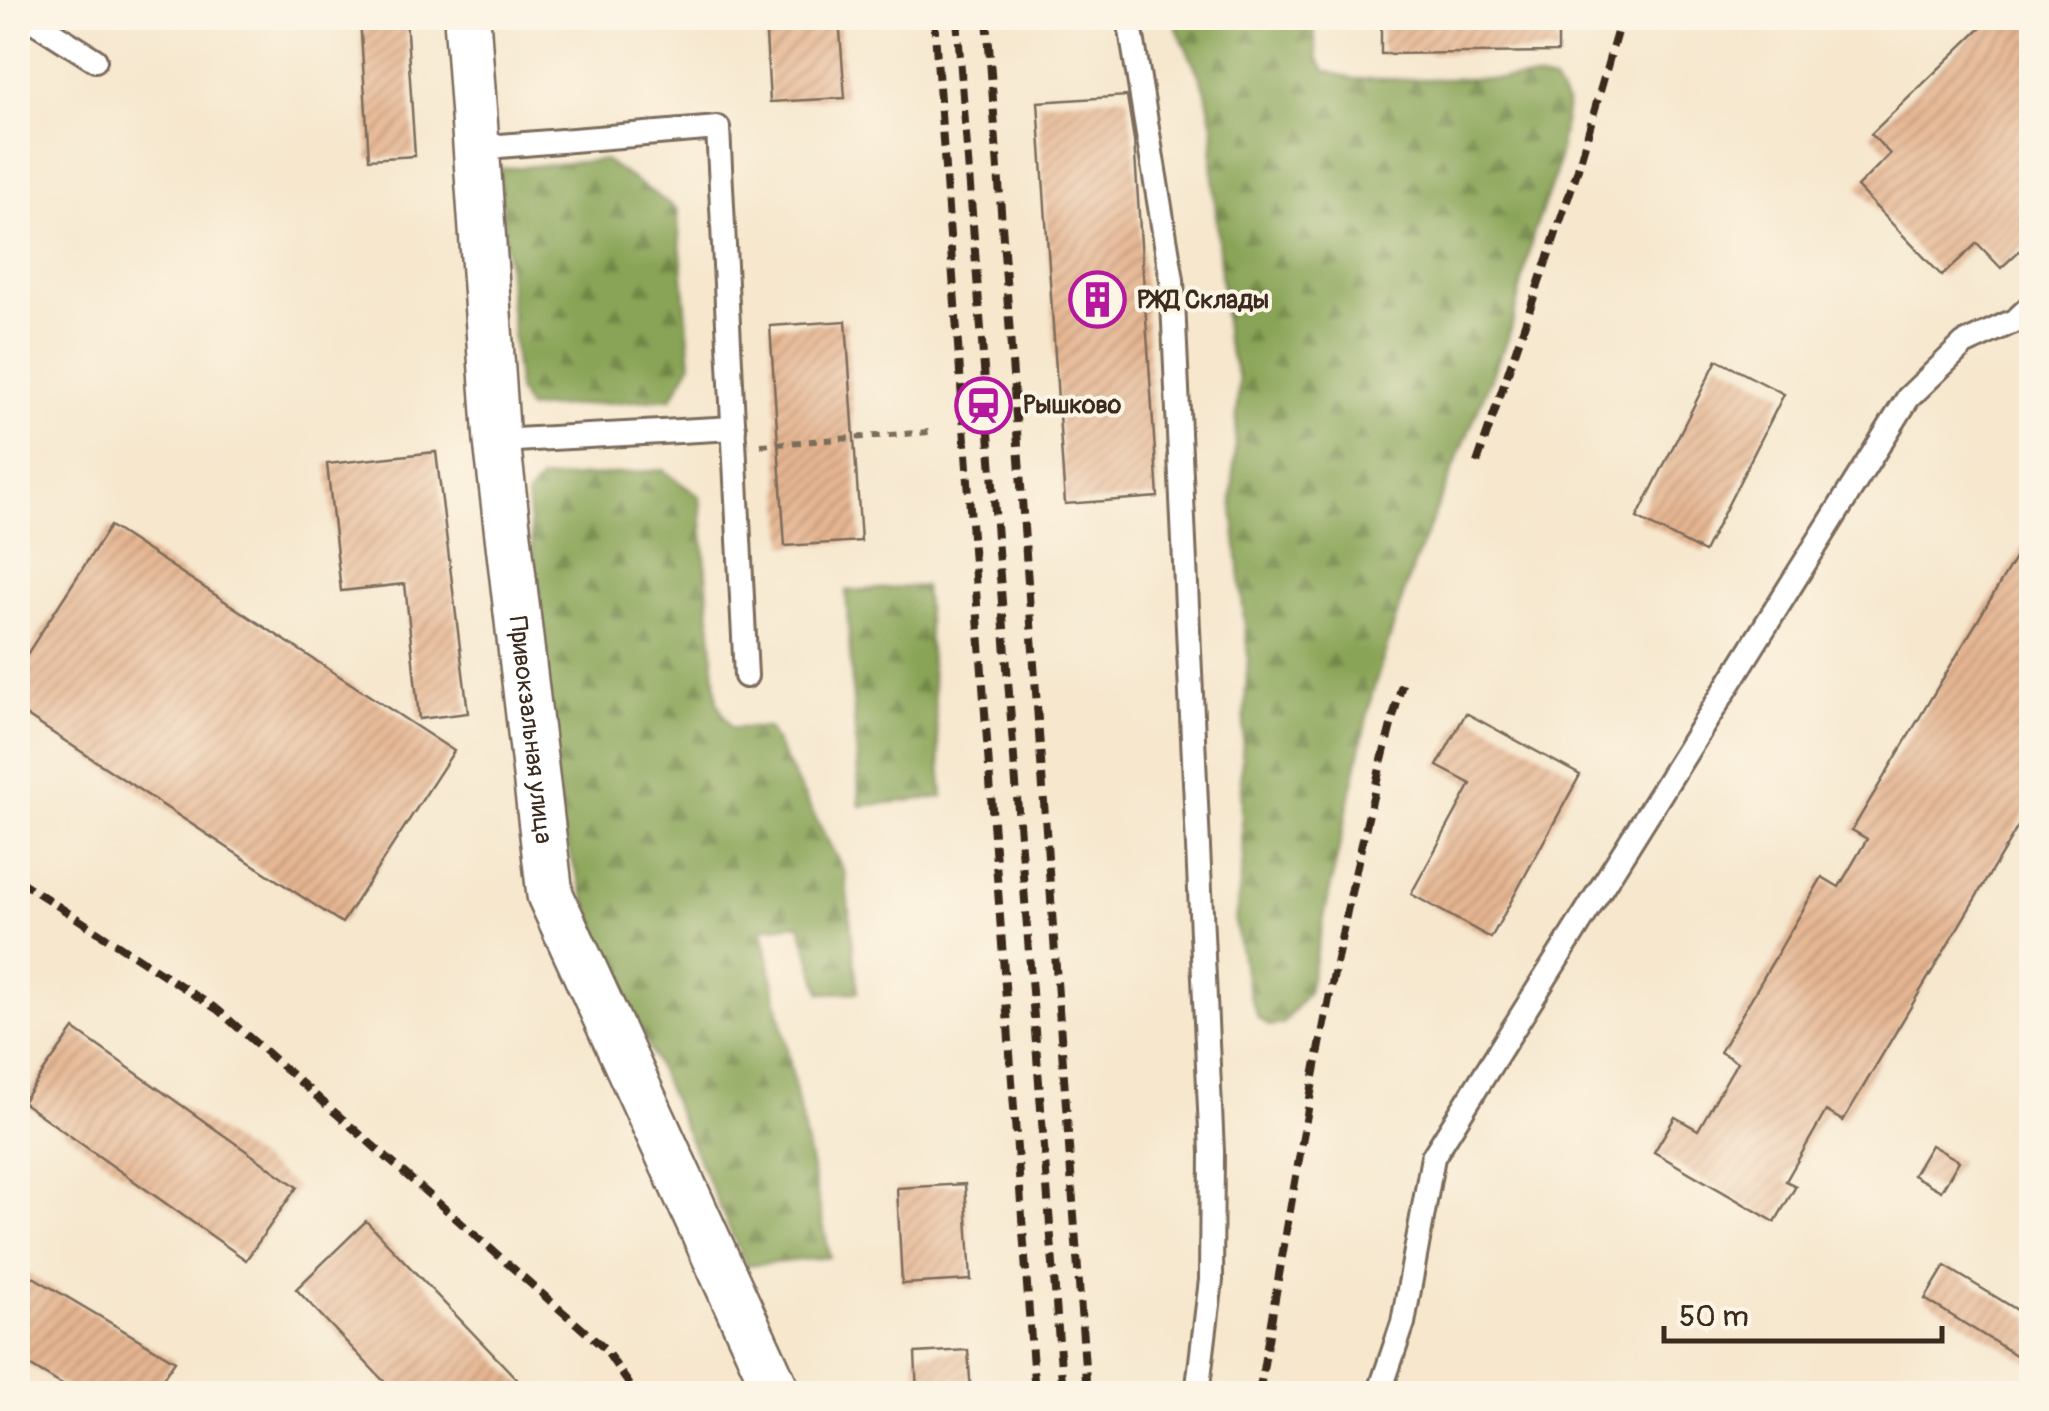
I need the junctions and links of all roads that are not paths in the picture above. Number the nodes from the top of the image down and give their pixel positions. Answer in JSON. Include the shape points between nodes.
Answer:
{"nodes":[{"id":1,"x":29,"y":18,"type":"edge"},
{"id":2,"x":467,"y":18,"type":"edge"},
{"id":3,"x":1129,"y":18,"type":"edge"},
{"id":4,"x":95,"y":60,"type":"dead end"},
{"id":5,"x":476,"y":148,"type":"junction"},
{"id":6,"x":2032,"y":305,"type":"edge"},
{"id":7,"x":734,"y":438,"type":"junction"},
{"id":8,"x":497,"y":441,"type":"junction"},
{"id":9,"x":746,"y":676,"type":"dead end"},
{"id":10,"x":778,"y":1394,"type":"edge"},
{"id":11,"x":1197,"y":1394,"type":"edge"},
{"id":12,"x":1379,"y":1394,"type":"edge"}],
"edges":[{"from":1,"to":4,"type":"lane"},
{"from":2,"to":5,"type":"street","name":"Привокзальная улица"},
{"from":3,"to":11,"type":"lane","via":[[1174,320],[1212,1152],[1211,1280]]},
{"from":5,"to":7,"type":"lane","via":[[718,128]]},
{"from":5,"to":8,"type":"street","name":"Привокзальная улица"},
{"from":6,"to":12,"type":"lane","via":[[2016,320],[1964,344],[1908,398],[1433,1156],[1403,1323]]},
{"from":7,"to":8,"type":"lane"},
{"from":7,"to":9,"type":"lane"},
{"from":8,"to":10,"type":"street","name":"Привокзальная улица","via":[[550,895]]}]}
